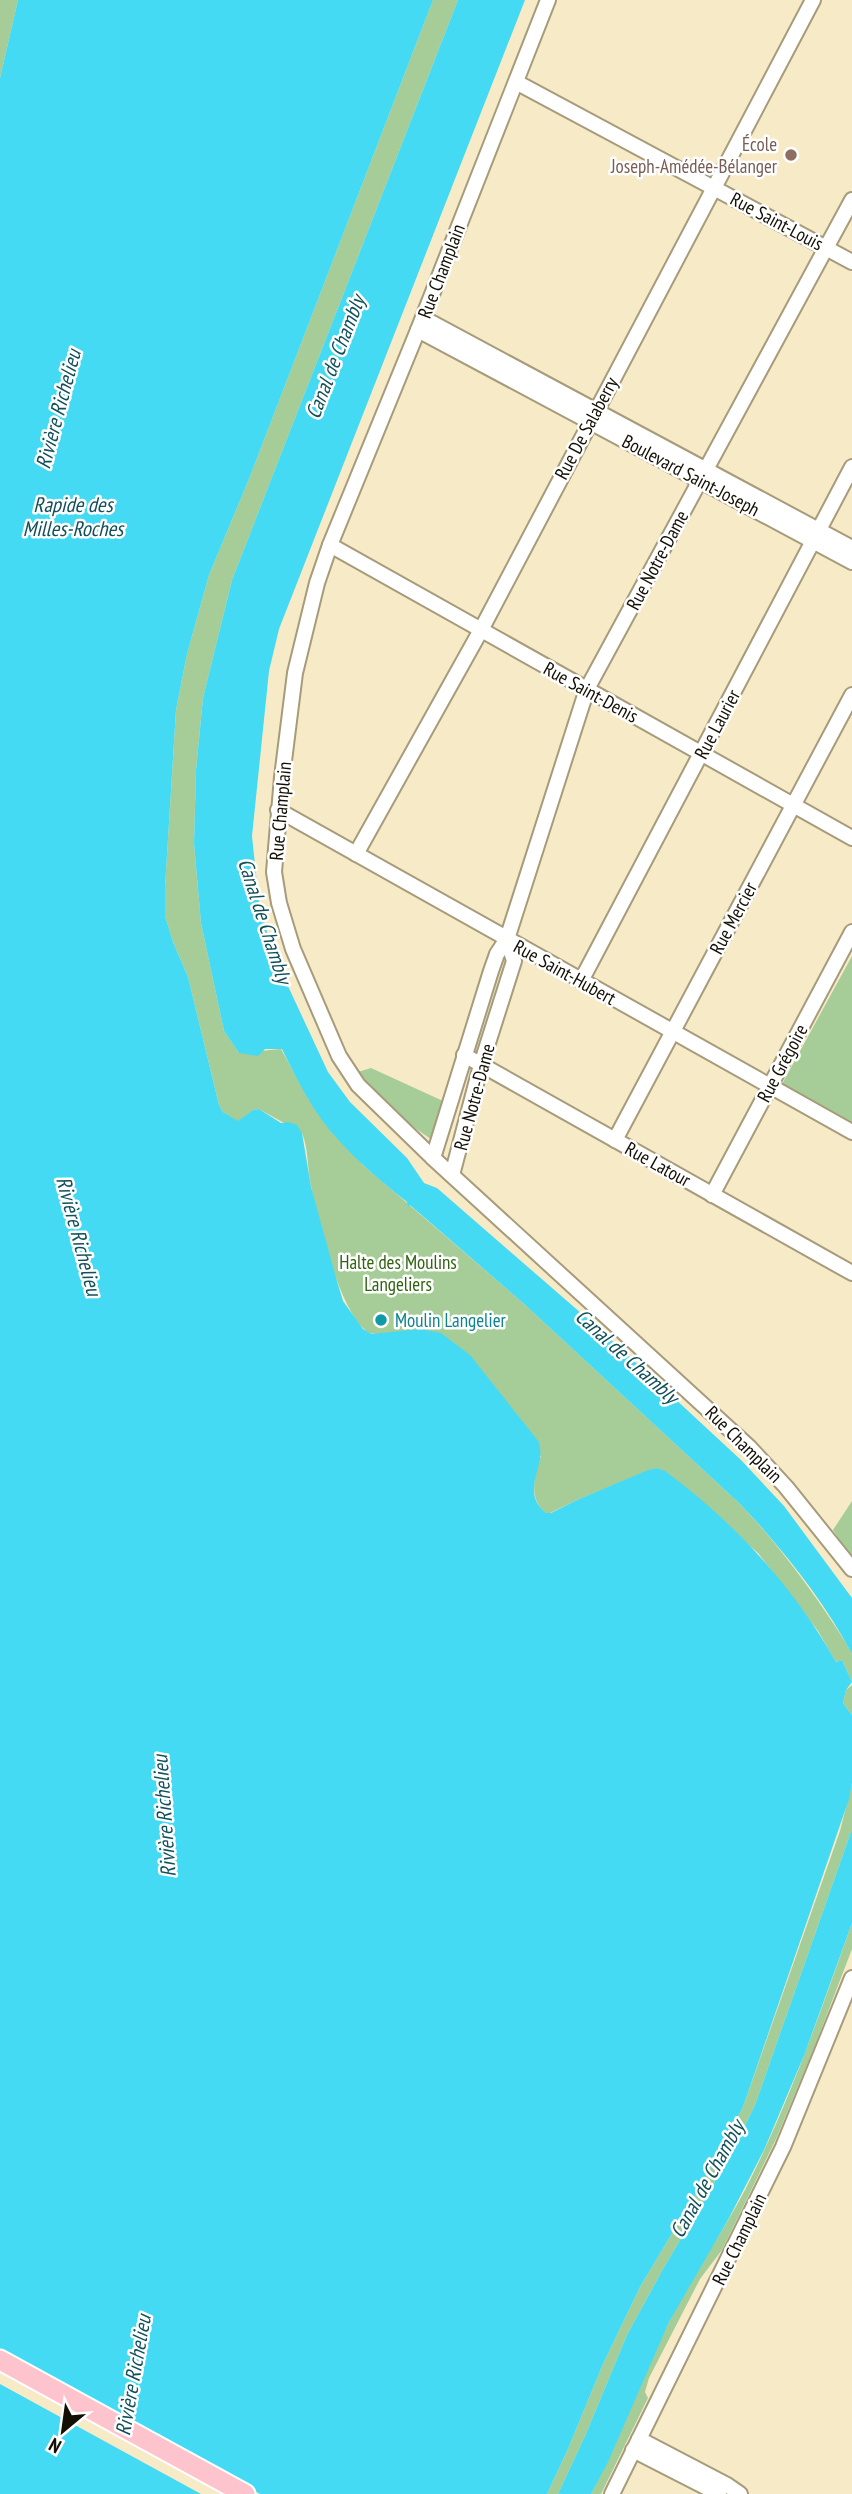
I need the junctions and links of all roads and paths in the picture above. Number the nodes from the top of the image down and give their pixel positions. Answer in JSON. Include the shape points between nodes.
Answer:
{"nodes":[{"id":1,"x":548,"y":0,"type":"edge"},
{"id":2,"x":813,"y":0,"type":"edge"},
{"id":3,"x":516,"y":82,"type":"junction"},
{"id":4,"x":713,"y":187,"type":"junction"},
{"id":5,"x":852,"y":200,"type":"edge"},
{"id":6,"x":826,"y":248,"type":"junction"},
{"id":7,"x":852,"y":262,"type":"edge"},
{"id":8,"x":421,"y":324,"type":"junction"},
{"id":9,"x":592,"y":416,"type":"junction"},
{"id":10,"x":852,"y":467,"type":"edge"},
{"id":11,"x":702,"y":475,"type":"junction"},
{"id":12,"x":816,"y":535,"type":"junction"},
{"id":13,"x":330,"y":545,"type":"junction"},
{"id":14,"x":852,"y":548,"type":"edge"},
{"id":15,"x":852,"y":562,"type":"edge"},
{"id":16,"x":481,"y":630,"type":"junction"},
{"id":17,"x":587,"y":689,"type":"junction"},
{"id":18,"x":852,"y":695,"type":"edge"},
{"id":19,"x":701,"y":753,"type":"junction"},
{"id":20,"x":793,"y":805,"type":"junction"},
{"id":21,"x":278,"y":810,"type":"junction"},
{"id":22,"x":852,"y":838,"type":"edge"},
{"id":23,"x":356,"y":854,"type":"junction"},
{"id":24,"x":852,"y":932,"type":"edge"},
{"id":25,"x":507,"y":939,"type":"junction"},
{"id":26,"x":581,"y":981,"type":"junction"},
{"id":27,"x":672,"y":1032,"type":"junction"},
{"id":28,"x":464,"y":1055,"type":"junction"},
{"id":29,"x":481,"y":1065,"type":"junction"},
{"id":30,"x":769,"y":1087,"type":"junction"},
{"id":31,"x":852,"y":1132,"type":"edge"},
{"id":32,"x":615,"y":1140,"type":"junction"},
{"id":33,"x":433,"y":1158,"type":"junction"},
{"id":34,"x":452,"y":1175,"type":"junction"},
{"id":35,"x":712,"y":1195,"type":"junction"},
{"id":36,"x":852,"y":1273,"type":"edge"},
{"id":37,"x":852,"y":1569,"type":"edge"},
{"id":38,"x":852,"y":1978,"type":"edge"},
{"id":39,"x":0,"y":2360,"type":"edge"},
{"id":40,"x":0,"y":2375,"type":"edge"},
{"id":41,"x":636,"y":2445,"type":"junction"},
{"id":42,"x":218,"y":2494,"type":"edge"},
{"id":43,"x":245,"y":2494,"type":"edge"},
{"id":44,"x":612,"y":2494,"type":"edge"},
{"id":45,"x":719,"y":2494,"type":"edge"},
{"id":46,"x":740,"y":2494,"type":"edge"}],
"edges":[{"from":1,"to":3,"type":"street","name":"Rue Champlain"},
{"from":2,"to":4,"type":"street","name":"Rue De Salaberry"},
{"from":3,"to":4,"type":"street","name":"Rue Saint-Louis"},
{"from":3,"to":8,"type":"street","name":"Rue Champlain"},
{"from":4,"to":6,"type":"street","name":"Rue Saint-Louis"},
{"from":4,"to":9,"type":"street","name":"Rue De Salaberry"},
{"from":5,"to":6,"type":"street","name":"Rue Notre-Dame"},
{"from":6,"to":7,"type":"street","name":"Rue Saint-Louis"},
{"from":6,"to":11,"type":"street","name":"Rue Notre-Dame"},
{"from":8,"to":9,"type":"street","name":"Boulevard Saint-Joseph"},
{"from":8,"to":13,"type":"street","name":"Rue Champlain"},
{"from":9,"to":11,"type":"street","name":"Boulevard Saint-Joseph"},
{"from":9,"to":16,"type":"street","name":"Rue De Salaberry"},
{"from":10,"to":12,"type":"street","name":"Rue Laurier"},
{"from":11,"to":12,"type":"street","name":"Boulevard Saint-Joseph"},
{"from":11,"to":17,"type":"street","name":"Rue Notre-Dame"},
{"from":12,"to":14,"type":"street","name":"Boulevard Saint-Joseph"},
{"from":12,"to":15,"type":"street","name":"Boulevard Saint-Joseph"},
{"from":12,"to":19,"type":"street","name":"Rue Laurier"},
{"from":13,"to":16,"type":"street","name":"Rue Saint-Denis"},
{"from":13,"to":21,"type":"street","name":"Rue Champlain","via":[[295,673]]},
{"from":16,"to":17,"type":"street","name":"Rue Saint-Denis"},
{"from":16,"to":23,"type":"street","name":"Rue De Salaberry"},
{"from":17,"to":19,"type":"street","name":"Rue Saint-Denis"},
{"from":17,"to":25,"type":"street","name":"Rue Notre-Dame"},
{"from":18,"to":20,"type":"street","name":"Rue Mercier"},
{"from":19,"to":20,"type":"street","name":"Rue Saint-Denis"},
{"from":19,"to":26,"type":"street","name":"Rue Laurier"},
{"from":20,"to":22,"type":"street","name":"Rue Saint-Denis"},
{"from":20,"to":27,"type":"street","name":"Rue Mercier"},
{"from":21,"to":23,"type":"street","name":"Rue Saint-Hubert"},
{"from":21,"to":33,"type":"street","name":"Rue Champlain","via":[[274,872],[279,903],[320,1015],[358,1085]]},
{"from":23,"to":25,"type":"street","name":"Rue Saint-Hubert"},
{"from":24,"to":30,"type":"street","name":"Rue Grégoire"},
{"from":25,"to":26,"type":"street","name":"Rue Saint-Hubert"},
{"from":25,"to":28,"type":"street","name":"Rue Notre-Dame","via":[[497,954]]},
{"from":25,"to":29,"type":"street","name":"Rue Notre-Dame","via":[[514,961]]},
{"from":26,"to":27,"type":"street","name":"Rue Saint-Hubert"},
{"from":27,"to":30,"type":"street","name":"Rue Saint-Hubert"},
{"from":27,"to":32,"type":"street","name":"Rue Mercier"},
{"from":28,"to":29,"type":"street","name":"Rue Latour"},
{"from":28,"to":33,"type":"street","name":"Rue Notre-Dame"},
{"from":29,"to":32,"type":"street","name":"Rue Latour"},
{"from":29,"to":34,"type":"street","name":"Rue Notre-Dame"},
{"from":30,"to":31,"type":"street","name":"Rue Saint-Hubert"},
{"from":30,"to":35,"type":"street","name":"Rue Grégoire"},
{"from":32,"to":35,"type":"street","name":"Rue Latour"},
{"from":33,"to":34,"type":"street","name":"Rue Champlain"},
{"from":34,"to":37,"type":"street","name":"Rue Champlain","via":[[750,1448]]},
{"from":35,"to":36,"type":"street","name":"Rue Latour"},
{"from":38,"to":41,"type":"street","name":"Rue Champlain","via":[[783,2147]]},
{"from":39,"to":43,"type":"highway"},
{"from":40,"to":42,"type":"highway"},
{"from":41,"to":44,"type":"street","name":"Rue Champlain"},
{"from":41,"to":45,"type":"street"},
{"from":41,"to":46,"type":"street"}]}
